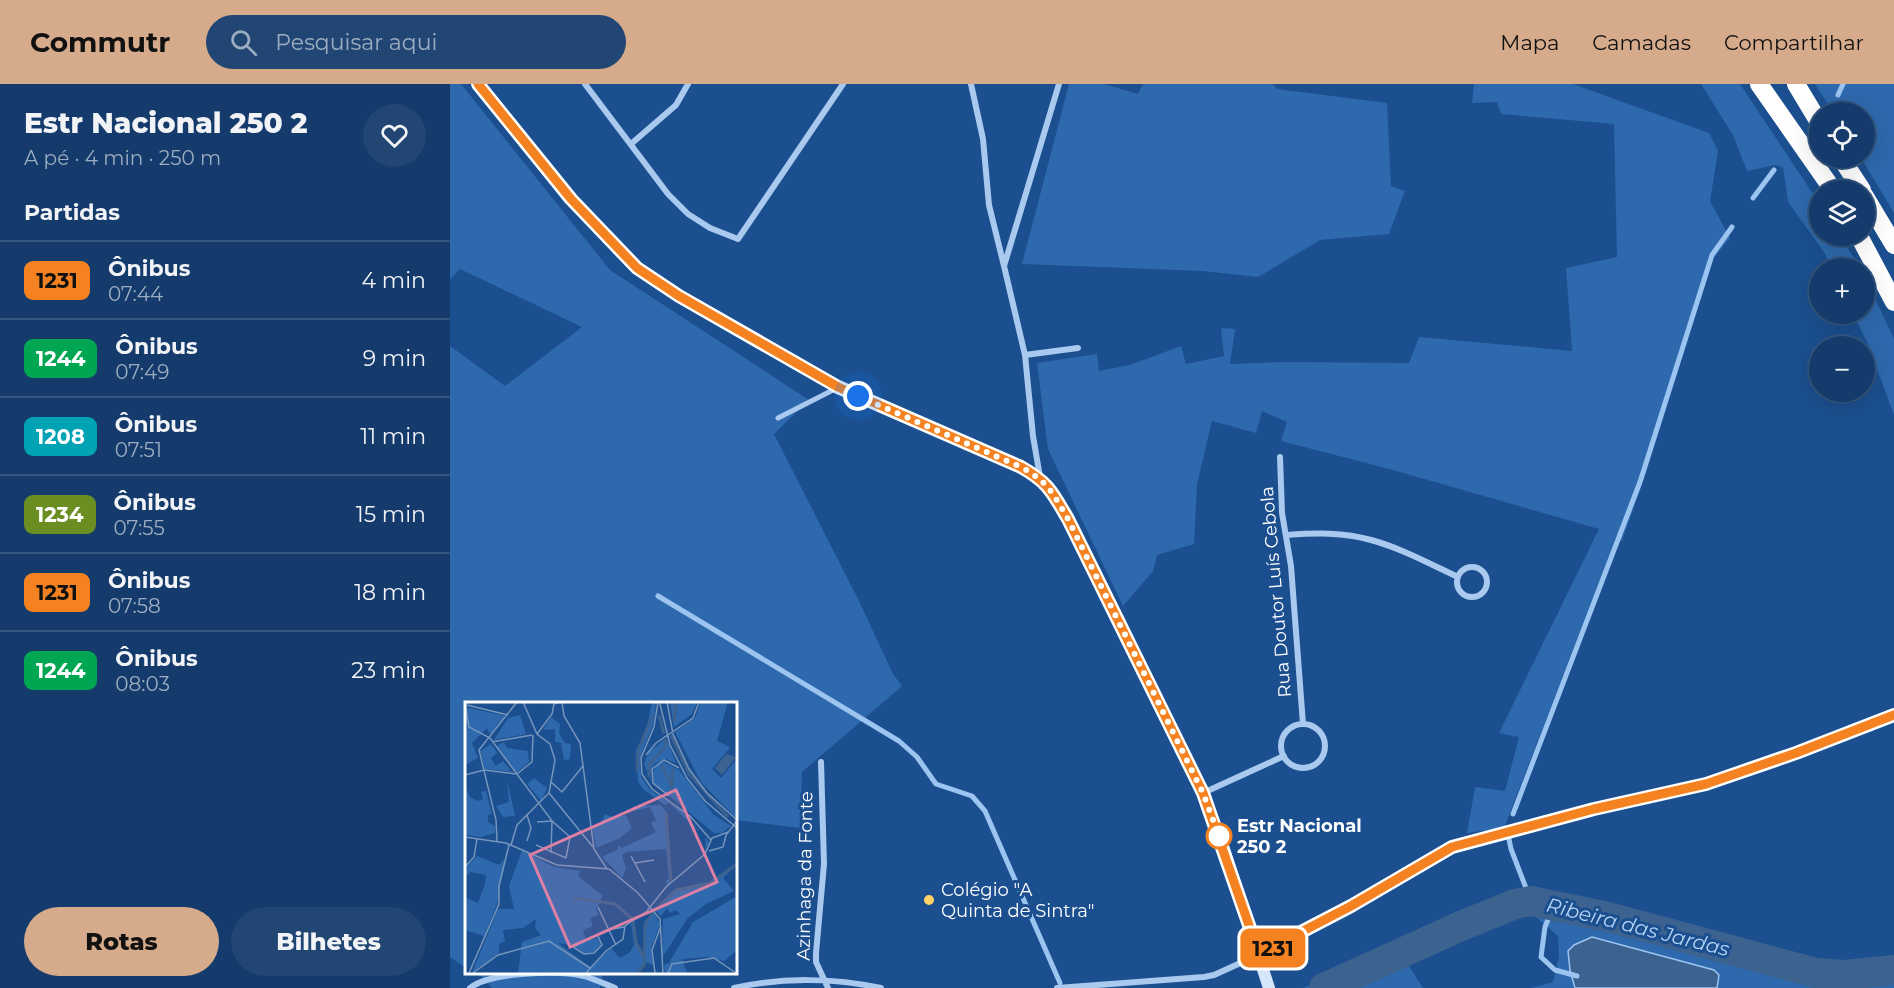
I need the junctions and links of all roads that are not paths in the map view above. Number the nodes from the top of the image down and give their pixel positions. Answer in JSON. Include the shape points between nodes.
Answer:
{"nodes":[{"id":1,"x":478,"y":84,"type":"edge"},
{"id":2,"x":585,"y":84,"type":"edge"},
{"id":3,"x":688,"y":84,"type":"edge"},
{"id":4,"x":843,"y":84,"type":"edge"},
{"id":5,"x":971,"y":84,"type":"edge"},
{"id":6,"x":1059,"y":84,"type":"edge"},
{"id":7,"x":1759,"y":84,"type":"edge"},
{"id":8,"x":1790,"y":84,"type":"edge"},
{"id":9,"x":1796,"y":84,"type":"edge"},
{"id":10,"x":1805,"y":100,"type":"junction"},
{"id":11,"x":1809,"y":106,"type":"edge"},
{"id":12,"x":631,"y":144,"type":"junction"},
{"id":13,"x":1826,"y":180,"type":"edge"},
{"id":14,"x":1875,"y":213,"type":"edge"},
{"id":15,"x":1894,"y":245,"type":"edge"},
{"id":16,"x":1864,"y":246,"type":"edge"},
{"id":17,"x":1004,"y":266,"type":"junction"},
{"id":18,"x":1894,"y":302,"type":"edge"},
{"id":19,"x":1078,"y":348,"type":"dead end"},
{"id":20,"x":1025,"y":355,"type":"junction"},
{"id":21,"x":838,"y":387,"type":"junction"},
{"id":22,"x":778,"y":418,"type":"dead end"},
{"id":23,"x":1280,"y":457,"type":"dead end"},
{"id":24,"x":1040,"y":478,"type":"junction"},
{"id":25,"x":1287,"y":535,"type":"junction"},
{"id":26,"x":1458,"y":577,"type":"junction"},
{"id":27,"x":1894,"y":715,"type":"edge"},
{"id":28,"x":1303,"y":724,"type":"junction"},
{"id":29,"x":1284,"y":756,"type":"junction"},
{"id":30,"x":821,"y":762,"type":"dead end"},
{"id":31,"x":1203,"y":793,"type":"junction"},
{"id":32,"x":1259,"y":954,"type":"junction"},
{"id":33,"x":827,"y":985,"type":"edge"},
{"id":34,"x":470,"y":988,"type":"edge"},
{"id":35,"x":615,"y":988,"type":"edge"},
{"id":36,"x":734,"y":988,"type":"edge"},
{"id":37,"x":881,"y":988,"type":"edge"},
{"id":38,"x":1057,"y":988,"type":"edge"},
{"id":39,"x":1269,"y":988,"type":"edge"}],
"edges":[{"from":1,"to":21,"type":"main road","via":[[571,199],[637,268]]},
{"from":2,"to":12,"type":"street"},
{"from":3,"to":12,"type":"street","via":[[676,105]]},
{"from":4,"to":12,"type":"street","via":[[738,238],[710,228],[688,214]]},
{"from":5,"to":17,"type":"street","via":[[989,205]]},
{"from":6,"to":17,"type":"street"},
{"from":7,"to":13,"type":"highway"},
{"from":8,"to":10,"type":"highway"},
{"from":9,"to":10,"type":"highway"},
{"from":10,"to":11,"type":"highway"},
{"from":14,"to":15,"type":"highway"},
{"from":16,"to":18,"type":"highway"},
{"from":17,"to":20,"type":"street"},
{"from":19,"to":20,"type":"street"},
{"from":20,"to":24,"type":"street"},
{"from":21,"to":22,"type":"street"},
{"from":21,"to":24,"type":"main road"},
{"from":23,"to":25,"type":"street","name":"Rua Doutor Luís Cebola","via":[[1282,513]]},
{"from":24,"to":31,"type":"main road","via":[[1068,519]]},
{"from":25,"to":26,"type":"street","via":[[1317,532],[1371,540]]},
{"from":25,"to":28,"type":"street","name":"Rua Doutor Luís Cebola"},
{"from":26,"to":26,"type":"street","via":[[1463,595],[1478,597],[1485,590],[1486,575],[1478,568],[1464,569]]},
{"from":27,"to":32,"type":"street","via":[[1706,784],[1452,847]]},
{"from":28,"to":29,"type":"street","via":[[1284,734]]},
{"from":28,"to":29,"type":"street","via":[[1317,728],[1325,740],[1320,760],[1301,768]]},
{"from":29,"to":31,"type":"street"},
{"from":30,"to":33,"type":"street","name":"Azinhaga da Fonte","via":[[824,864],[816,962]]},
{"from":31,"to":32,"type":"main road"},
{"from":32,"to":38,"type":"street","via":[[1204,977]]},
{"from":32,"to":39,"type":"main road"},
{"from":33,"to":36,"type":"street","via":[[772,982]]},
{"from":33,"to":37,"type":"street"},
{"from":34,"to":35,"type":"street","via":[[494,977],[551,974],[584,976]]}]}
